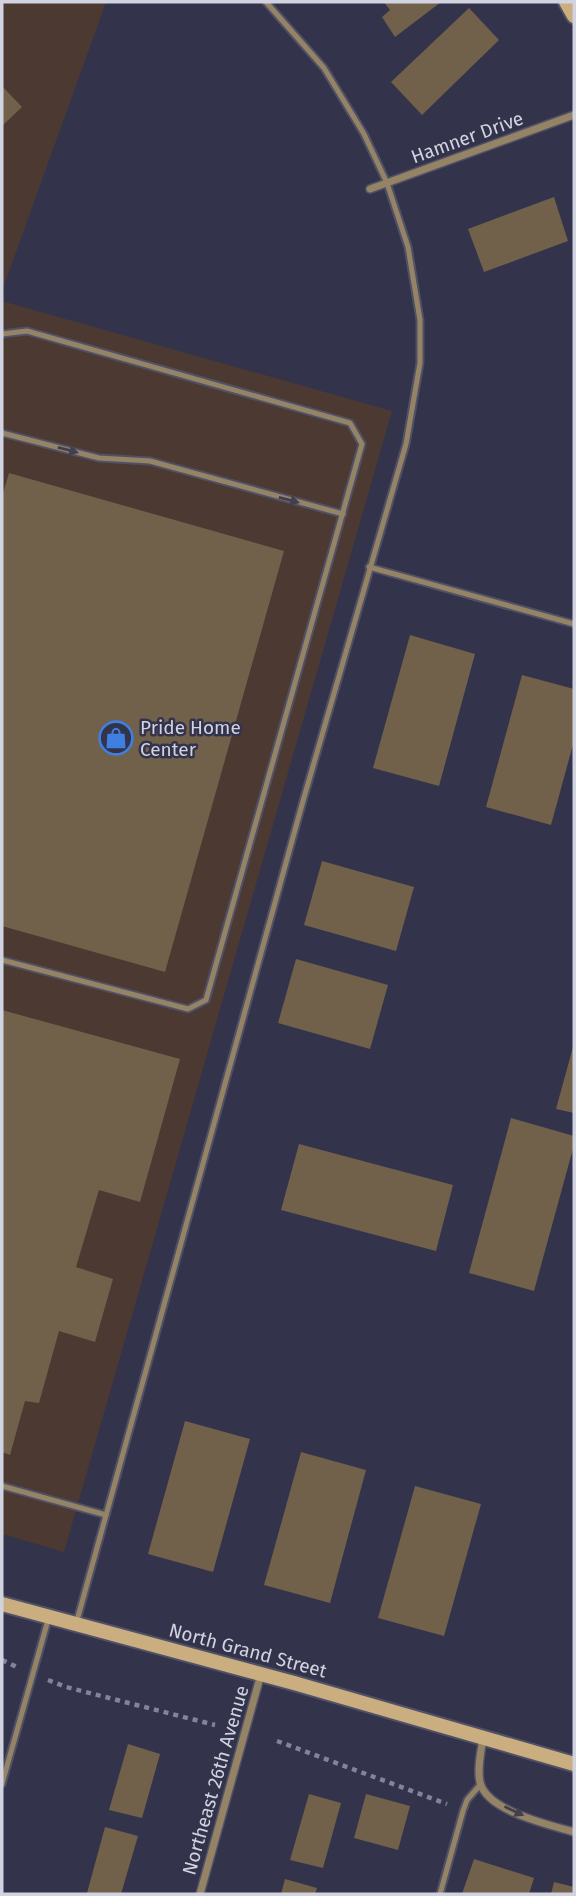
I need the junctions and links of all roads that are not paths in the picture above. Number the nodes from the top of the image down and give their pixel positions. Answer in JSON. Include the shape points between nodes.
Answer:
{"nodes":[{"id":1,"x":266,"y":2,"type":"edge"},
{"id":2,"x":566,"y":2,"type":"edge"},
{"id":3,"x":574,"y":16,"type":"edge"},
{"id":4,"x":574,"y":115,"type":"edge"},
{"id":5,"x":387,"y":183,"type":"junction"},
{"id":6,"x":370,"y":189,"type":"dead end"},
{"id":7,"x":2,"y":334,"type":"edge"},
{"id":8,"x":2,"y":433,"type":"edge"},
{"id":9,"x":343,"y":514,"type":"junction"},
{"id":10,"x":369,"y":567,"type":"junction"},
{"id":11,"x":574,"y":624,"type":"edge"},
{"id":12,"x":2,"y":960,"type":"edge"},
{"id":13,"x":2,"y":1486,"type":"edge"},
{"id":14,"x":106,"y":1515,"type":"junction"},
{"id":15,"x":2,"y":1604,"type":"edge"},
{"id":16,"x":49,"y":1617,"type":"junction"},
{"id":17,"x":76,"y":1624,"type":"junction"},
{"id":18,"x":261,"y":1674,"type":"junction"},
{"id":19,"x":483,"y":1737,"type":"junction"},
{"id":20,"x":574,"y":1764,"type":"edge"},
{"id":21,"x":2,"y":1784,"type":"edge"},
{"id":22,"x":480,"y":1785,"type":"junction"},
{"id":23,"x":574,"y":1832,"type":"edge"},
{"id":24,"x":200,"y":1894,"type":"edge"},
{"id":25,"x":440,"y":1894,"type":"edge"}],
"edges":[{"from":1,"to":5,"type":"lane","via":[[324,68]]},
{"from":2,"to":3,"type":"main road"},
{"from":4,"to":5,"type":"street","name":"Hamner Drive"},
{"from":5,"to":6,"type":"street","name":"Hamner Drive"},
{"from":5,"to":10,"type":"lane","via":[[408,247],[420,320],[420,363],[406,444]]},
{"from":7,"to":9,"type":"lane","via":[[27,331],[350,424],[362,444]]},
{"from":8,"to":9,"type":"lane","one_way":true,"via":[[99,458],[150,461]]},
{"from":9,"to":12,"type":"lane","via":[[206,1000],[188,1009]]},
{"from":10,"to":11,"type":"lane"},
{"from":10,"to":14,"type":"lane"},
{"from":13,"to":14,"type":"lane"},
{"from":14,"to":17,"type":"lane"},
{"from":15,"to":16,"type":"main road","name":"North Grand Street"},
{"from":16,"to":17,"type":"main road","name":"North Grand Street"},
{"from":16,"to":21,"type":"lane"},
{"from":17,"to":18,"type":"main road","name":"North Grand Street"},
{"from":18,"to":19,"type":"main road","name":"North Grand Street"},
{"from":18,"to":24,"type":"street","name":"Northeast 26th Avenue"},
{"from":19,"to":20,"type":"main road","name":"North Grand Street"},
{"from":19,"to":22,"type":"street"},
{"from":22,"to":23,"type":"street","one_way":true,"via":[[492,1801]]},
{"from":22,"to":25,"type":"lane","via":[[467,1800]]}]}
